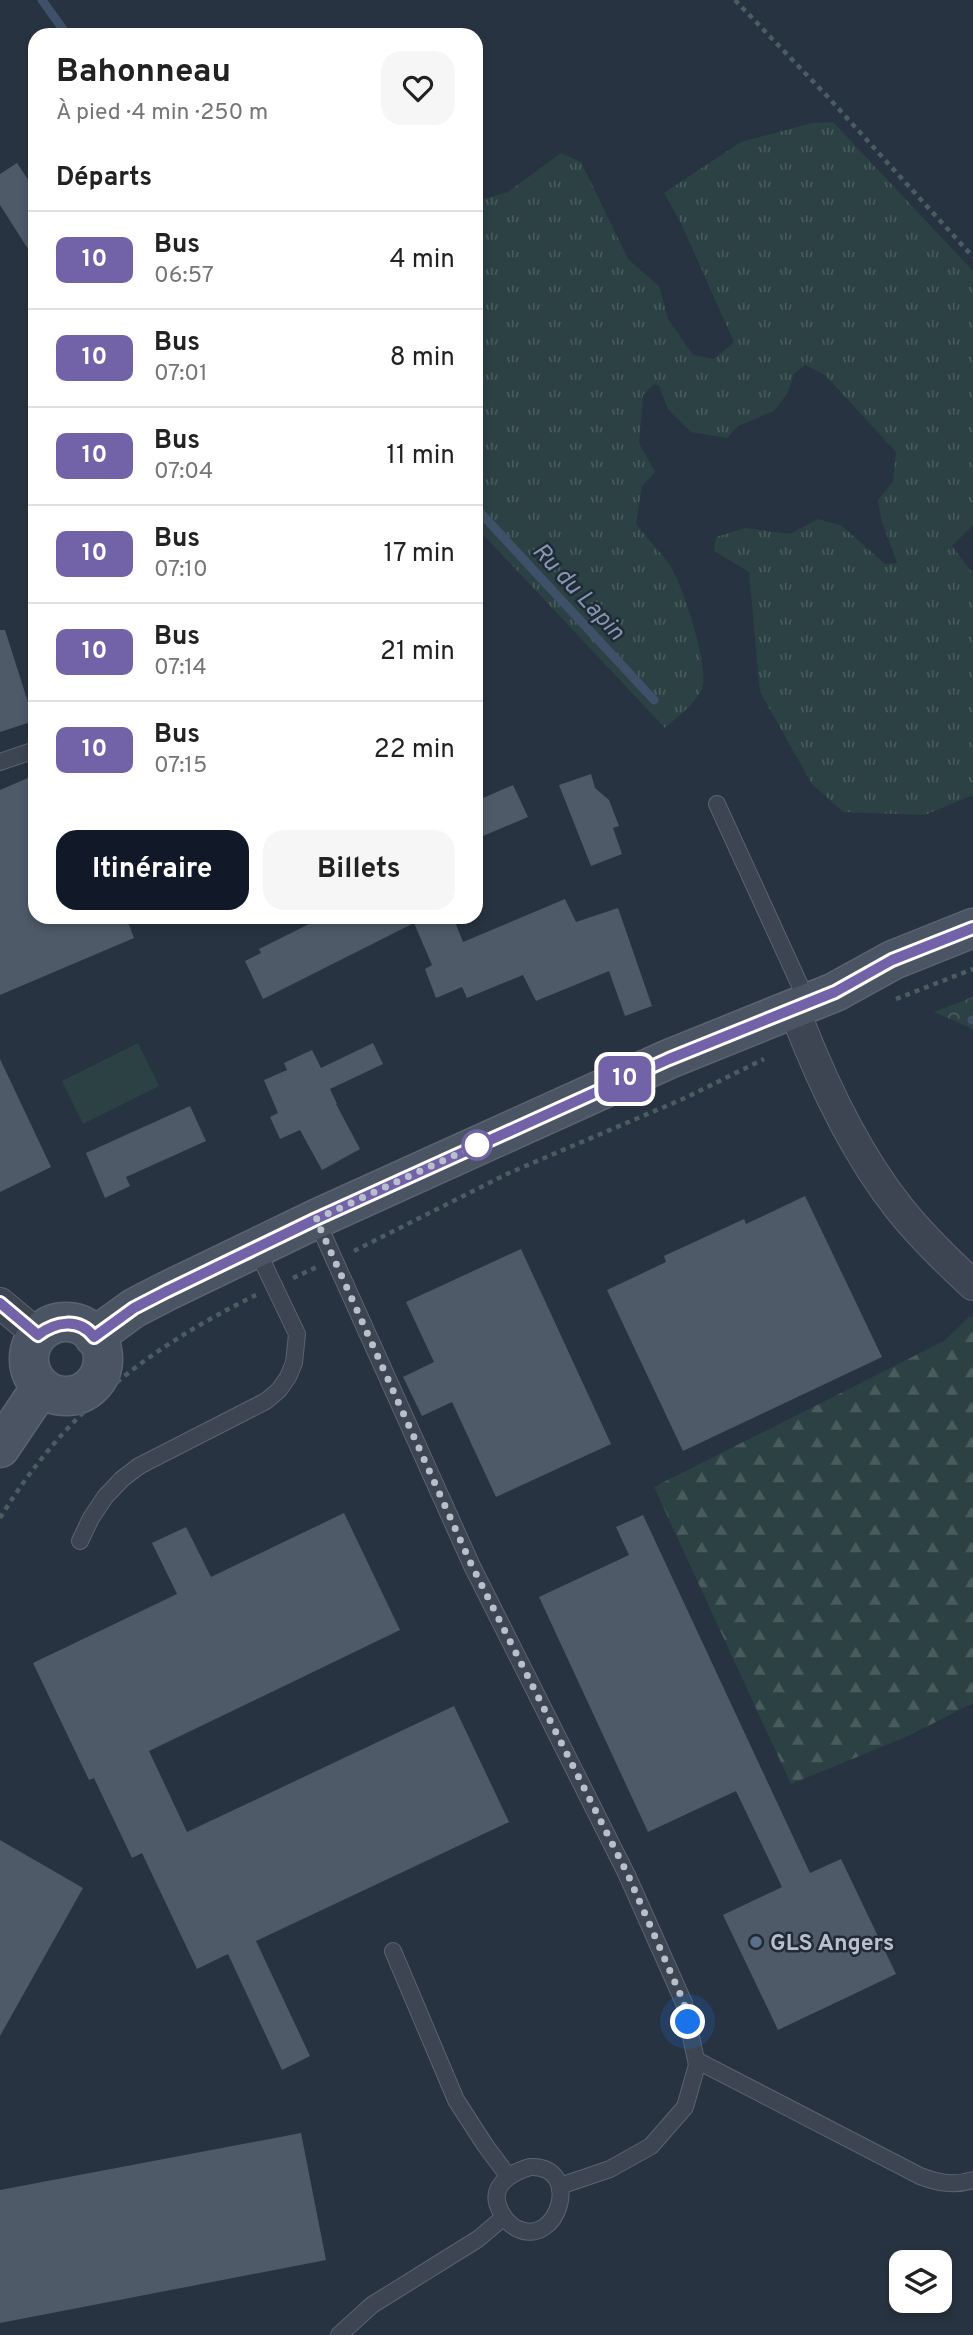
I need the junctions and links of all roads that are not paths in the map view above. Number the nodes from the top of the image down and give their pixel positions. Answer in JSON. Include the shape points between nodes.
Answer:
{"nodes":[{"id":1,"x":28,"y":752,"type":"edge"},
{"id":2,"x":0,"y":762,"type":"edge"},
{"id":3,"x":717,"y":804,"type":"dead end"},
{"id":4,"x":973,"y":928,"type":"edge"},
{"id":5,"x":802,"y":1017,"type":"junction"},
{"id":6,"x":316,"y":1219,"type":"junction"},
{"id":7,"x":256,"y":1248,"type":"junction"},
{"id":8,"x":973,"y":1285,"type":"edge"},
{"id":9,"x":0,"y":1303,"type":"edge"},
{"id":10,"x":38,"y":1335,"type":"junction"},
{"id":11,"x":94,"y":1337,"type":"junction"},
{"id":12,"x":41,"y":1387,"type":"junction"},
{"id":13,"x":0,"y":1448,"type":"edge"},
{"id":14,"x":80,"y":1541,"type":"dead end"},
{"id":15,"x":393,"y":1951,"type":"dead end"},
{"id":16,"x":696,"y":2060,"type":"junction"},
{"id":17,"x":508,"y":2176,"type":"junction"},
{"id":18,"x":973,"y":2180,"type":"edge"},
{"id":19,"x":560,"y":2186,"type":"junction"},
{"id":20,"x":504,"y":2217,"type":"junction"},
{"id":21,"x":339,"y":2335,"type":"edge"}],
"edges":[{"from":1,"to":2,"type":"lane"},
{"from":3,"to":5,"type":"lane"},
{"from":4,"to":5,"type":"street","via":[[892,960]]},
{"from":5,"to":6,"type":"street","via":[[669,1059]]},
{"from":5,"to":8,"type":"street","via":[[842,1117],[881,1183],[928,1241]]},
{"from":6,"to":7,"type":"street"},
{"from":6,"to":16,"type":"lane","via":[[472,1566],[628,1875],[684,2003]]},
{"from":7,"to":11,"type":"street","via":[[145,1302]]},
{"from":7,"to":14,"type":"lane","via":[[297,1335],[294,1363],[279,1390],[139,1466],[105,1497]]},
{"from":9,"to":10,"type":"street"},
{"from":10,"to":11,"type":"street","via":[[63,1322],[77,1324]]},
{"from":10,"to":12,"type":"street","via":[[29,1362]]},
{"from":11,"to":12,"type":"street","via":[[103,1357],[94,1384],[68,1396]]},
{"from":12,"to":13,"type":"street"},
{"from":15,"to":17,"type":"lane","via":[[456,2100]]},
{"from":16,"to":18,"type":"lane","via":[[920,2176],[961,2184]]},
{"from":16,"to":19,"type":"lane","via":[[685,2107],[651,2146],[610,2168]]},
{"from":17,"to":19,"type":"lane","via":[[538,2167],[555,2177]]},
{"from":17,"to":20,"type":"lane","via":[[496,2195]]},
{"from":19,"to":20,"type":"lane","via":[[560,2207],[545,2226],[519,2230]]},
{"from":20,"to":21,"type":"lane","via":[[478,2239],[372,2305]]}]}
